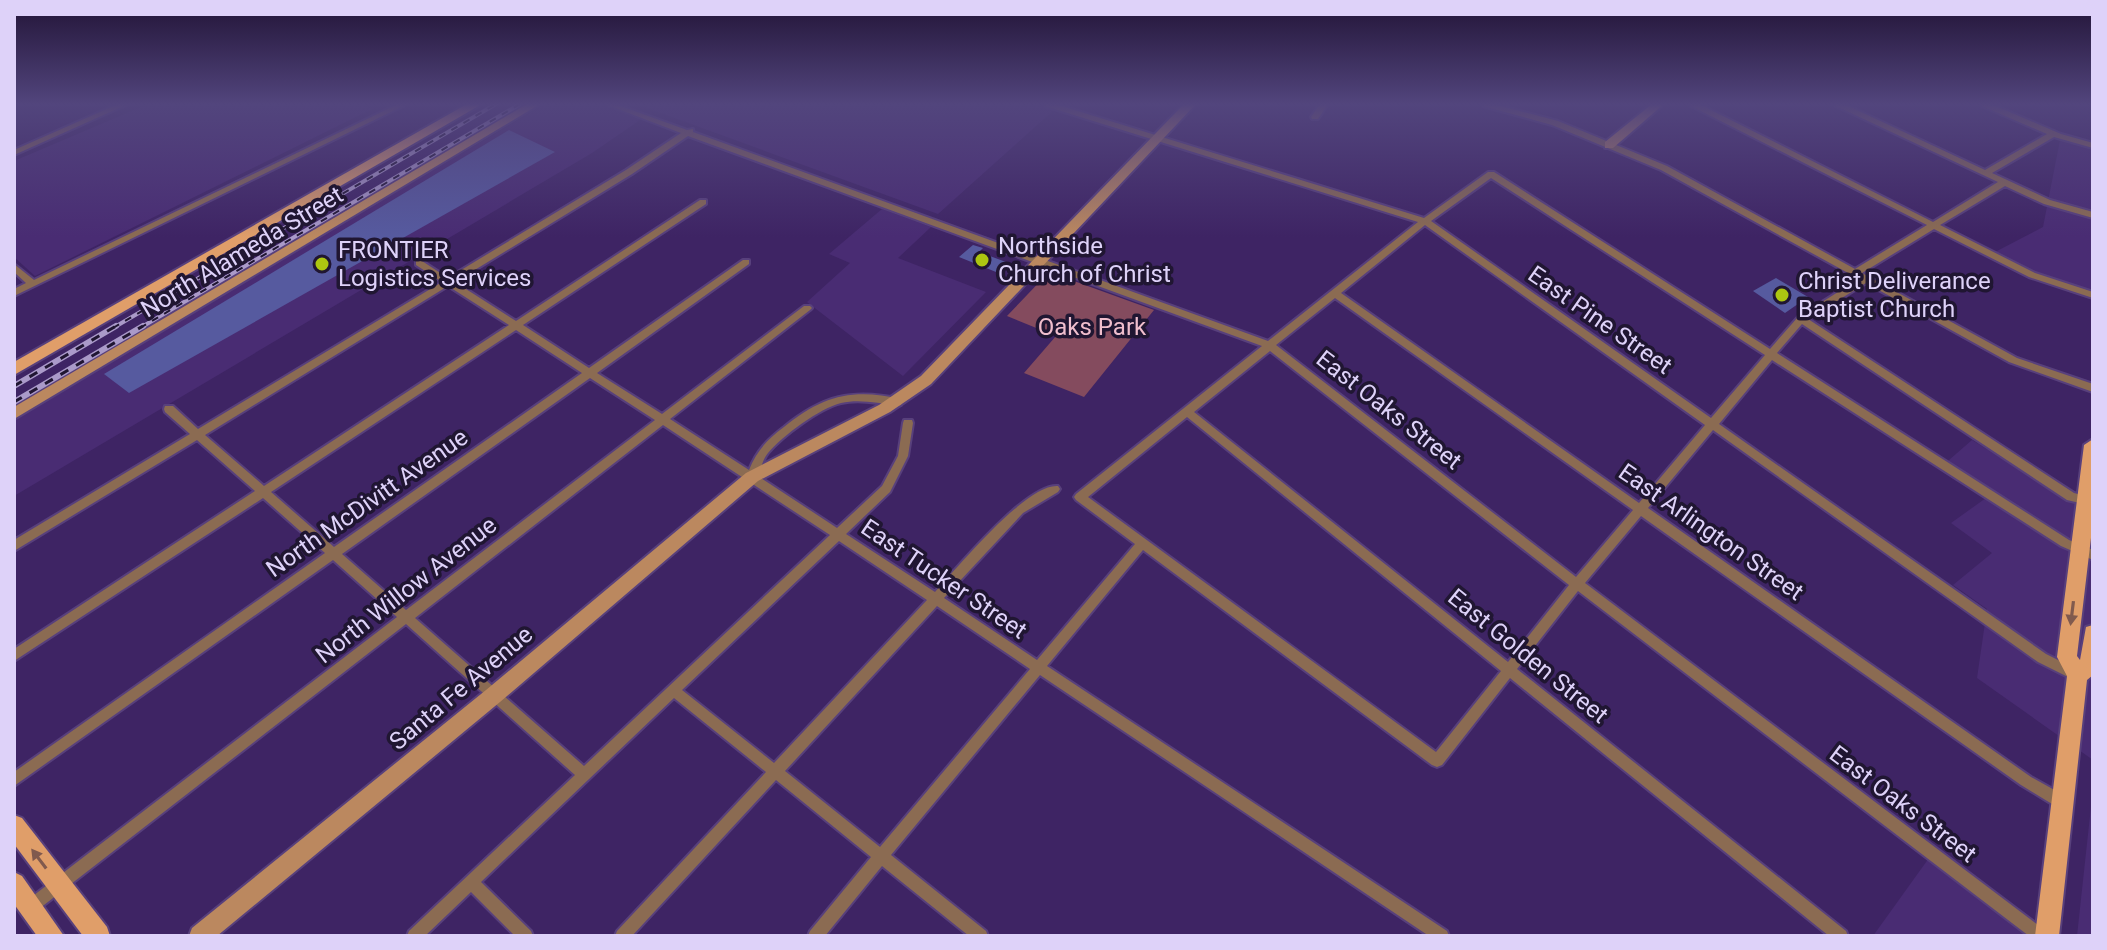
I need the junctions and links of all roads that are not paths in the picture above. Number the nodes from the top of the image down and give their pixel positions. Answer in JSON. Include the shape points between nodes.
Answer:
{"nodes":[{"id":1,"x":312,"y":148,"type":"edge"},
{"id":2,"x":399,"y":148,"type":"edge"},
{"id":3,"x":460,"y":148,"type":"edge"},
{"id":4,"x":664,"y":148,"type":"edge"},
{"id":5,"x":737,"y":148,"type":"edge"},
{"id":6,"x":1147,"y":148,"type":"edge"},
{"id":7,"x":1194,"y":148,"type":"edge"},
{"id":8,"x":1617,"y":148,"type":"edge"},
{"id":9,"x":1782,"y":148,"type":"edge"},
{"id":10,"x":1933,"y":148,"type":"edge"},
{"id":11,"x":2028,"y":148,"type":"edge"},
{"id":12,"x":1986,"y":173,"type":"junction"},
{"id":13,"x":2005,"y":182,"type":"junction"},
{"id":14,"x":703,"y":202,"type":"dead end"},
{"id":15,"x":2093,"y":215,"type":"edge"},
{"id":16,"x":1425,"y":221,"type":"junction"},
{"id":17,"x":1934,"y":225,"type":"junction"},
{"id":18,"x":1040,"y":260,"type":"junction"},
{"id":19,"x":746,"y":262,"type":"dead end"},
{"id":20,"x":419,"y":263,"type":"dead end"},
{"id":21,"x":14,"y":267,"type":"edge"},
{"id":22,"x":1855,"y":273,"type":"junction"},
{"id":23,"x":1866,"y":279,"type":"junction"},
{"id":24,"x":450,"y":281,"type":"junction"},
{"id":25,"x":33,"y":284,"type":"junction"},
{"id":26,"x":14,"y":293,"type":"edge"},
{"id":27,"x":1335,"y":294,"type":"junction"},
{"id":28,"x":2093,"y":295,"type":"edge"},
{"id":29,"x":807,"y":308,"type":"dead end"},
{"id":30,"x":1801,"y":319,"type":"junction"},
{"id":31,"x":518,"y":324,"type":"junction"},
{"id":32,"x":1269,"y":345,"type":"junction"},
{"id":33,"x":1773,"y":354,"type":"junction"},
{"id":34,"x":14,"y":369,"type":"edge"},
{"id":35,"x":590,"y":371,"type":"junction"},
{"id":36,"x":2093,"y":388,"type":"edge"},
{"id":37,"x":897,"y":402,"type":"junction"},
{"id":38,"x":169,"y":409,"type":"dead end"},
{"id":39,"x":1186,"y":411,"type":"junction"},
{"id":40,"x":14,"y":414,"type":"edge"},
{"id":41,"x":663,"y":421,"type":"junction"},
{"id":42,"x":908,"y":423,"type":"dead end"},
{"id":43,"x":1714,"y":425,"type":"junction"},
{"id":44,"x":199,"y":434,"type":"junction"},
{"id":45,"x":2093,"y":445,"type":"edge"},
{"id":46,"x":752,"y":477,"type":"junction"},
{"id":47,"x":1054,"y":489,"type":"dead end"},
{"id":48,"x":262,"y":492,"type":"junction"},
{"id":49,"x":2088,"y":504,"type":"edge"},
{"id":50,"x":1640,"y":508,"type":"junction"},
{"id":51,"x":839,"y":536,"type":"junction"},
{"id":52,"x":1142,"y":543,"type":"junction"},
{"id":53,"x":14,"y":546,"type":"edge"},
{"id":54,"x":2087,"y":552,"type":"edge"},
{"id":55,"x":332,"y":555,"type":"junction"},
{"id":56,"x":1577,"y":584,"type":"junction"},
{"id":57,"x":933,"y":600,"type":"junction"},
{"id":58,"x":406,"y":618,"type":"junction"},
{"id":59,"x":2093,"y":633,"type":"edge"},
{"id":60,"x":14,"y":656,"type":"edge"},
{"id":61,"x":1038,"y":668,"type":"junction"},
{"id":62,"x":1510,"y":670,"type":"junction"},
{"id":63,"x":2077,"y":675,"type":"junction"},
{"id":64,"x":673,"y":690,"type":"junction"},
{"id":65,"x":493,"y":696,"type":"junction"},
{"id":66,"x":775,"y":770,"type":"junction"},
{"id":67,"x":583,"y":773,"type":"junction"},
{"id":68,"x":14,"y":780,"type":"edge"},
{"id":69,"x":2063,"y":803,"type":"junction"},
{"id":70,"x":14,"y":826,"type":"edge"},
{"id":71,"x":880,"y":855,"type":"junction"},
{"id":72,"x":471,"y":882,"type":"junction"},
{"id":73,"x":14,"y":884,"type":"edge"},
{"id":74,"x":59,"y":885,"type":"junction"},
{"id":75,"x":30,"y":907,"type":"junction"},
{"id":76,"x":52,"y":936,"type":"edge"},
{"id":77,"x":98,"y":936,"type":"edge"},
{"id":78,"x":200,"y":936,"type":"edge"},
{"id":79,"x":414,"y":936,"type":"edge"},
{"id":80,"x":526,"y":936,"type":"edge"},
{"id":81,"x":622,"y":936,"type":"edge"},
{"id":82,"x":815,"y":936,"type":"edge"},
{"id":83,"x":981,"y":936,"type":"edge"},
{"id":84,"x":1442,"y":936,"type":"edge"},
{"id":85,"x":1841,"y":936,"type":"edge"},
{"id":86,"x":2044,"y":936,"type":"edge"}],
"edges":[{"from":1,"to":25,"type":"street"},
{"from":2,"to":34,"type":"main road","name":"North Alameda Street"},
{"from":3,"to":40,"type":"main road","name":"North Alameda Street"},
{"from":4,"to":24,"type":"street"},
{"from":5,"to":18,"type":"street","name":"East Oaks Street"},
{"from":6,"to":18,"type":"main road","name":"Santa Fe Avenue"},
{"from":7,"to":16,"type":"street","name":"East Pine Street"},
{"from":8,"to":22,"type":"street","via":[[1670,171]]},
{"from":9,"to":17,"type":"street"},
{"from":10,"to":12,"type":"street"},
{"from":11,"to":12,"type":"street"},
{"from":12,"to":13,"type":"street"},
{"from":13,"to":15,"type":"street"},
{"from":13,"to":17,"type":"street"},
{"from":14,"to":31,"type":"street"},
{"from":16,"to":27,"type":"street"},
{"from":16,"to":33,"type":"street","via":[[1491,174]]},
{"from":16,"to":43,"type":"street","name":"East Pine Street"},
{"from":17,"to":22,"type":"street"},
{"from":17,"to":28,"type":"street","via":[[2033,276]]},
{"from":18,"to":32,"type":"street","name":"East Oaks Street"},
{"from":18,"to":37,"type":"main road","name":"Santa Fe Avenue","via":[[926,380]]},
{"from":19,"to":35,"type":"street","name":"North McDivitt Avenue"},
{"from":20,"to":24,"type":"street","name":"East Tucker Street"},
{"from":21,"to":25,"type":"street"},
{"from":22,"to":23,"type":"street"},
{"from":23,"to":30,"type":"street"},
{"from":23,"to":36,"type":"street","via":[[2013,360]]},
{"from":24,"to":31,"type":"street","name":"East Tucker Street"},
{"from":24,"to":44,"type":"street"},
{"from":25,"to":26,"type":"street"},
{"from":27,"to":32,"type":"street"},
{"from":27,"to":50,"type":"street","name":"East Arlington Street"},
{"from":29,"to":41,"type":"street","name":"North Willow Avenue"},
{"from":30,"to":33,"type":"street"},
{"from":30,"to":49,"type":"street"},
{"from":31,"to":35,"type":"street","name":"East Tucker Street"},
{"from":31,"to":48,"type":"street"},
{"from":32,"to":39,"type":"street"},
{"from":32,"to":56,"type":"street","name":"East Oaks Street"},
{"from":33,"to":43,"type":"street"},
{"from":33,"to":54,"type":"street","via":[[2065,543]]},
{"from":35,"to":41,"type":"street","name":"East Tucker Street"},
{"from":35,"to":55,"type":"street","name":"North McDivitt Avenue"},
{"from":37,"to":46,"type":"main road","name":"Santa Fe Avenue"},
{"from":37,"to":46,"type":"street","via":[[871,397],[825,402],[760,452]]},
{"from":38,"to":44,"type":"street"},
{"from":39,"to":52,"type":"street","via":[[1080,497]]},
{"from":39,"to":62,"type":"street","name":"East Golden Street"},
{"from":41,"to":46,"type":"street","name":"East Tucker Street"},
{"from":41,"to":58,"type":"street","name":"North Willow Avenue"},
{"from":42,"to":51,"type":"street","via":[[896,473]]},
{"from":43,"to":50,"type":"street"},
{"from":43,"to":63,"type":"street","name":"East Pine Street","via":[[2042,658]]},
{"from":44,"to":48,"type":"street"},
{"from":44,"to":53,"type":"street"},
{"from":45,"to":49,"type":"main road"},
{"from":46,"to":51,"type":"street","name":"East Tucker Street"},
{"from":46,"to":65,"type":"main road","name":"Santa Fe Avenue"},
{"from":47,"to":57,"type":"street","via":[[1019,510]]},
{"from":48,"to":55,"type":"street"},
{"from":48,"to":60,"type":"street"},
{"from":49,"to":54,"type":"main road"},
{"from":50,"to":56,"type":"street"},
{"from":50,"to":69,"type":"street","name":"East Arlington Street"},
{"from":51,"to":57,"type":"street","name":"East Tucker Street"},
{"from":51,"to":64,"type":"street"},
{"from":52,"to":61,"type":"street"},
{"from":52,"to":62,"type":"street","via":[[1437,761]]},
{"from":54,"to":63,"type":"main road","one_way":true,"via":[[2067,657]]},
{"from":55,"to":58,"type":"street"},
{"from":55,"to":68,"type":"street","name":"North McDivitt Avenue"},
{"from":56,"to":62,"type":"street"},
{"from":56,"to":86,"type":"street","name":"East Oaks Street"},
{"from":57,"to":61,"type":"street","name":"East Tucker Street"},
{"from":57,"to":66,"type":"street"},
{"from":58,"to":65,"type":"street"},
{"from":58,"to":74,"type":"street","name":"North Willow Avenue"},
{"from":59,"to":63,"type":"main road","via":[[2089,667]]},
{"from":61,"to":71,"type":"street"},
{"from":61,"to":84,"type":"street","name":"East Tucker Street"},
{"from":62,"to":85,"type":"street","name":"East Golden Street"},
{"from":63,"to":69,"type":"main road"},
{"from":64,"to":66,"type":"street"},
{"from":64,"to":67,"type":"street"},
{"from":65,"to":67,"type":"street"},
{"from":65,"to":78,"type":"main road","name":"Santa Fe Avenue"},
{"from":66,"to":71,"type":"street"},
{"from":66,"to":81,"type":"street"},
{"from":67,"to":72,"type":"street"},
{"from":69,"to":86,"type":"main road"},
{"from":74,"to":70,"type":"main road","one_way":true},
{"from":71,"to":82,"type":"street"},
{"from":71,"to":83,"type":"street"},
{"from":72,"to":79,"type":"street"},
{"from":72,"to":80,"type":"street"},
{"from":73,"to":75,"type":"main road"},
{"from":74,"to":75,"type":"street","name":"North Willow Avenue"},
{"from":74,"to":77,"type":"main road"},
{"from":75,"to":76,"type":"main road"}]}
